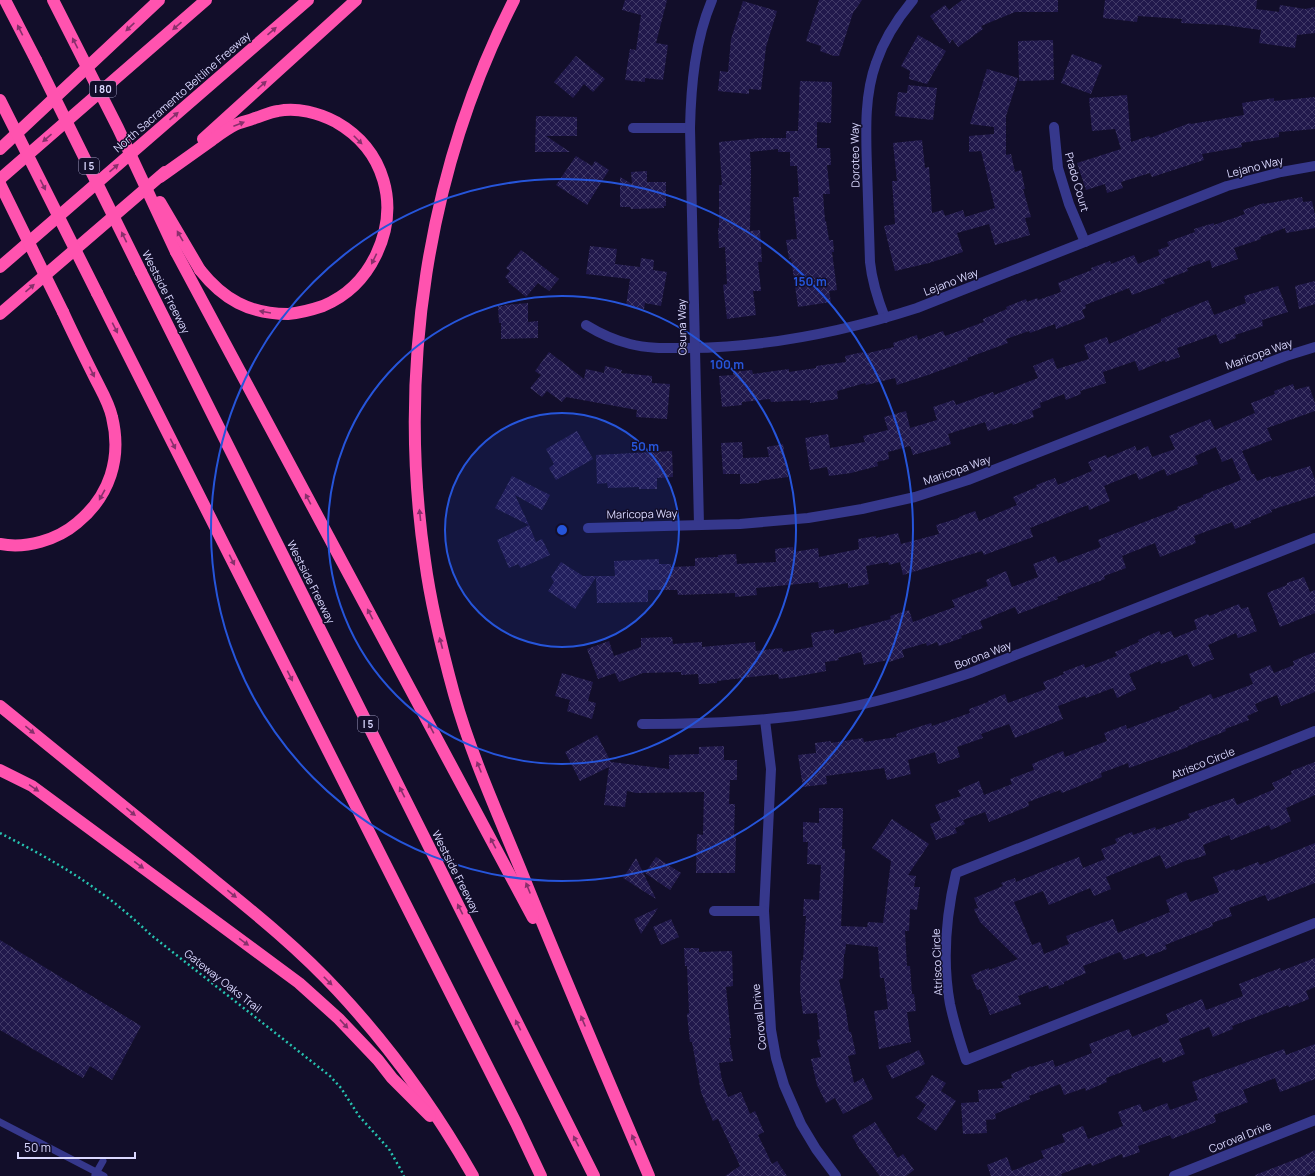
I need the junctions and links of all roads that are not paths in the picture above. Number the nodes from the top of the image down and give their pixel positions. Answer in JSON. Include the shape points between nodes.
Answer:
{"nodes":[{"id":1,"x":5,"y":0,"type":"edge"},
{"id":2,"x":53,"y":0,"type":"edge"},
{"id":3,"x":159,"y":0,"type":"edge"},
{"id":4,"x":206,"y":0,"type":"edge"},
{"id":5,"x":308,"y":0,"type":"edge"},
{"id":6,"x":356,"y":0,"type":"edge"},
{"id":7,"x":514,"y":0,"type":"edge"},
{"id":8,"x":712,"y":0,"type":"edge"},
{"id":9,"x":913,"y":0,"type":"edge"},
{"id":10,"x":0,"y":100,"type":"edge"},
{"id":11,"x":1054,"y":126,"type":"dead end"},
{"id":12,"x":118,"y":128,"type":"junction"},
{"id":13,"x":633,"y":128,"type":"dead end"},
{"id":14,"x":690,"y":128,"type":"junction"},
{"id":15,"x":0,"y":149,"type":"edge"},
{"id":16,"x":1315,"y":166,"type":"edge"},
{"id":17,"x":160,"y":177,"type":"junction"},
{"id":18,"x":0,"y":179,"type":"edge"},
{"id":19,"x":0,"y":184,"type":"edge"},
{"id":20,"x":1085,"y":242,"type":"junction"},
{"id":21,"x":0,"y":267,"type":"edge"},
{"id":22,"x":0,"y":314,"type":"edge"},
{"id":23,"x":885,"y":318,"type":"junction"},
{"id":24,"x":586,"y":325,"type":"dead end"},
{"id":25,"x":1315,"y":347,"type":"edge"},
{"id":26,"x":695,"y":348,"type":"junction"},
{"id":27,"x":699,"y":525,"type":"junction"},
{"id":28,"x":588,"y":528,"type":"dead end"},
{"id":29,"x":1315,"y":538,"type":"edge"},
{"id":30,"x":0,"y":544,"type":"edge"},
{"id":31,"x":0,"y":706,"type":"edge"},
{"id":32,"x":765,"y":720,"type":"junction"},
{"id":33,"x":642,"y":724,"type":"dead end"},
{"id":34,"x":1315,"y":732,"type":"edge"},
{"id":35,"x":0,"y":770,"type":"edge"},
{"id":36,"x":714,"y":911,"type":"dead end"},
{"id":37,"x":764,"y":911,"type":"junction"},
{"id":38,"x":1315,"y":923,"type":"edge"},
{"id":39,"x":564,"y":976,"type":"junction"},
{"id":40,"x":1315,"y":1120,"type":"edge"},
{"id":41,"x":0,"y":1122,"type":"edge"},
{"id":42,"x":451,"y":1138,"type":"junction"},
{"id":43,"x":103,"y":1161,"type":"dead end"},
{"id":44,"x":95,"y":1174,"type":"edge"},
{"id":45,"x":104,"y":1176,"type":"edge"},
{"id":46,"x":473,"y":1176,"type":"edge"},
{"id":47,"x":541,"y":1176,"type":"edge"},
{"id":48,"x":594,"y":1176,"type":"edge"},
{"id":49,"x":649,"y":1176,"type":"edge"},
{"id":50,"x":836,"y":1176,"type":"edge"},
{"id":51,"x":1174,"y":1176,"type":"edge"}],
"edges":[{"from":48,"to":1,"type":"highway","name":"Westside Freeway","number":"I 5","one_way":true,"bridge":true},
{"from":12,"to":2,"type":"highway","one_way":true,"bridge":true},
{"from":3,"to":15,"type":"highway","one_way":true},
{"from":4,"to":18,"type":"highway","number":"I 80","one_way":true},
{"from":21,"to":5,"type":"highway","name":"North Sacramento Beltline Freeway","one_way":true},
{"from":17,"to":6,"type":"highway","one_way":true},
{"from":39,"to":7,"type":"highway","one_way":true,"via":[[477,763],[455,697],[437,629],[425,560],[415,449],[419,332],[425,279],[437,216],[462,126],[483,69]]},
{"from":8,"to":14,"type":"street","name":"Osuna Way","via":[[694,65]]},
{"from":9,"to":23,"type":"street","name":"Doroteo Way","via":[[886,39],[876,63],[867,101],[870,262],[877,297]]},
{"from":10,"to":47,"type":"highway","one_way":true,"bridge":true},
{"from":11,"to":20,"type":"street","name":"Prado Court","via":[[1058,168],[1069,204]]},
{"from":17,"to":12,"type":"highway","one_way":true,"bridge":true,"via":[[234,125],[278,111],[313,113],[345,127],[373,156],[386,188],[387,223],[371,265],[359,281],[343,295],[311,310],[293,314],[258,311],[236,303],[221,293],[200,270]]},
{"from":39,"to":12,"type":"highway","one_way":true,"bridge":true,"via":[[176,252]]},
{"from":13,"to":14,"type":"street"},
{"from":14,"to":26,"type":"street","name":"Osuna Way"},
{"from":16,"to":20,"type":"street","name":"Lejano Way","via":[[1227,186]]},
{"from":22,"to":17,"type":"highway","one_way":true},
{"from":19,"to":30,"type":"highway","one_way":true,"bridge":true,"via":[[105,398],[116,438],[115,459],[110,479],[100,499],[87,515],[70,529],[42,542],[23,545]]},
{"from":20,"to":23,"type":"street","name":"Lejano Way"},
{"from":23,"to":26,"type":"street","name":"Lejano Way","via":[[834,332],[785,340]]},
{"from":24,"to":26,"type":"street","name":"Lejano Way","via":[[608,337],[630,344],[653,348]]},
{"from":25,"to":27,"type":"street","name":"Maricopa Way","via":[[1257,366],[968,480],[915,497],[808,518]]},
{"from":26,"to":27,"type":"street","name":"Osuna Way"},
{"from":27,"to":28,"type":"street","name":"Maricopa Way"},
{"from":29,"to":32,"type":"street","name":"Borona Way","via":[[970,673],[868,703]]},
{"from":31,"to":42,"type":"highway","one_way":true,"via":[[260,918],[307,960],[338,991],[380,1040],[416,1086]]},
{"from":32,"to":33,"type":"street","name":"Borona Way"},
{"from":32,"to":37,"type":"street","name":"Coroval Drive","via":[[771,769]]},
{"from":34,"to":38,"type":"street","name":"Atrisco Circle","via":[[956,873],[947,925],[947,972],[950,1004],[966,1060]]},
{"from":35,"to":42,"type":"highway","one_way":true,"via":[[32,786],[299,983],[339,1019]]},
{"from":36,"to":37,"type":"street"},
{"from":37,"to":50,"type":"street","name":"Coroval Drive","via":[[771,1030],[776,1058],[784,1085],[801,1124]]},
{"from":49,"to":39,"type":"highway","one_way":true},
{"from":40,"to":51,"type":"street","name":"Coroval Drive"},
{"from":41,"to":44,"type":"lane"},
{"from":42,"to":46,"type":"highway"},
{"from":43,"to":44,"type":"lane"},
{"from":44,"to":45,"type":"lane"}]}
